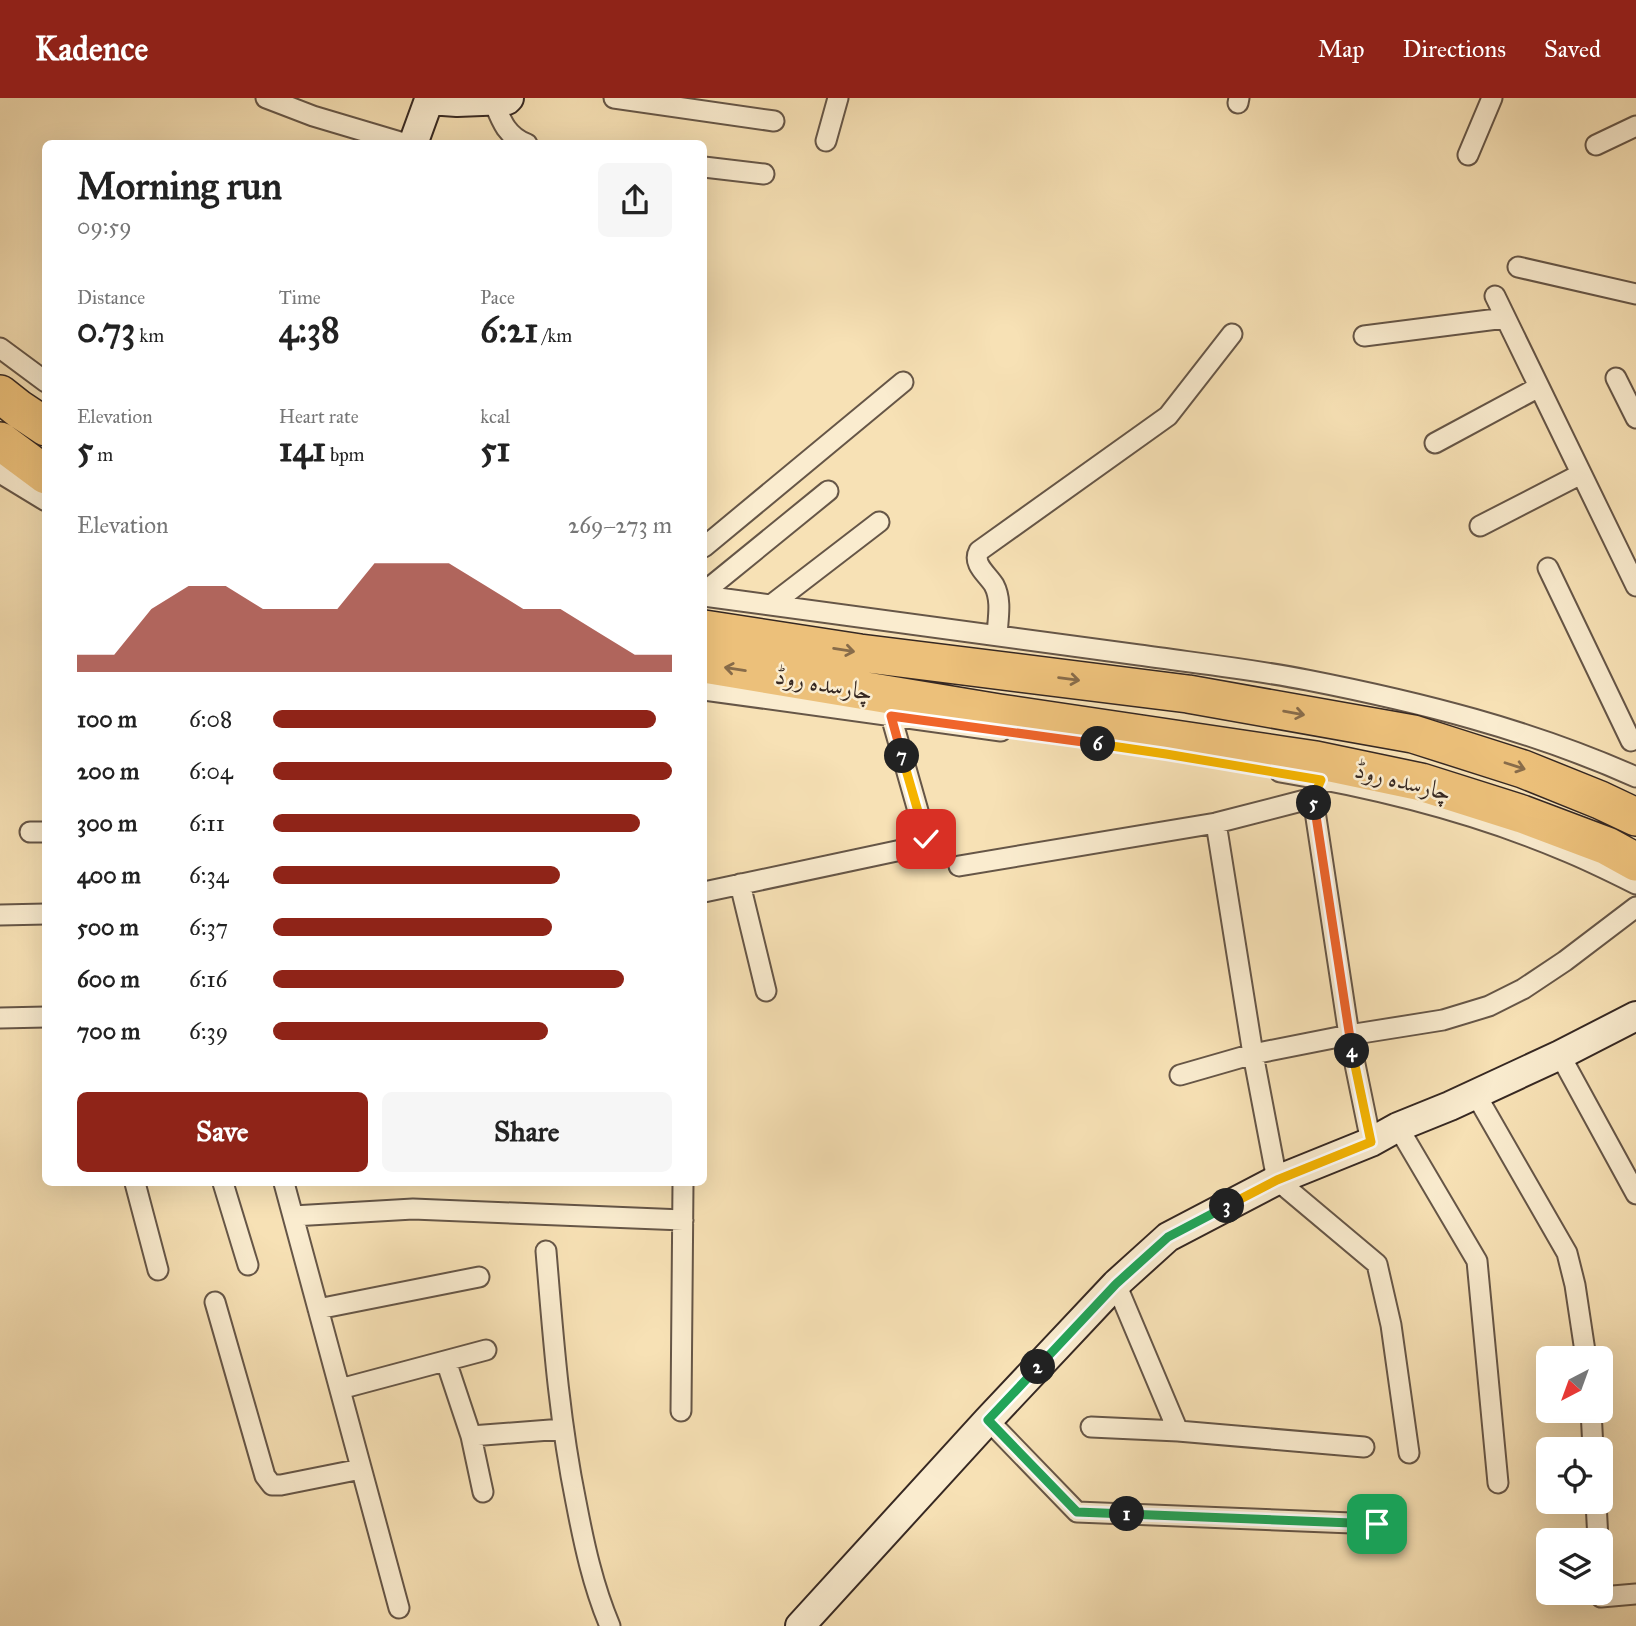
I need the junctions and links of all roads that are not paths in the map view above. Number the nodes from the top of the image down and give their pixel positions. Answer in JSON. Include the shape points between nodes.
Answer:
{"nodes":[{"id":1,"x":266,"y":98,"type":"edge"},
{"id":2,"x":614,"y":98,"type":"edge"},
{"id":3,"x":838,"y":98,"type":"edge"},
{"id":4,"x":1492,"y":98,"type":"edge"},
{"id":5,"x":501,"y":99,"type":"edge"},
{"id":6,"x":774,"y":121,"type":"dead end"},
{"id":7,"x":1636,"y":126,"type":"edge"},
{"id":8,"x":394,"y":140,"type":"edge"},
{"id":9,"x":414,"y":140,"type":"edge"},
{"id":10,"x":519,"y":140,"type":"edge"},
{"id":11,"x":826,"y":141,"type":"dead end"},
{"id":12,"x":1596,"y":145,"type":"dead end"},
{"id":13,"x":1468,"y":155,"type":"dead end"},
{"id":14,"x":707,"y":167,"type":"edge"},
{"id":15,"x":764,"y":174,"type":"dead end"},
{"id":16,"x":1518,"y":267,"type":"dead end"},
{"id":17,"x":1636,"y":294,"type":"edge"},
{"id":18,"x":1495,"y":296,"type":"dead end"},
{"id":19,"x":1505,"y":318,"type":"junction"},
{"id":20,"x":1232,"y":334,"type":"dead end"},
{"id":21,"x":1364,"y":336,"type":"dead end"},
{"id":22,"x":0,"y":348,"type":"edge"},
{"id":23,"x":1616,"y":378,"type":"dead end"},
{"id":24,"x":42,"y":379,"type":"edge"},
{"id":25,"x":903,"y":382,"type":"dead end"},
{"id":26,"x":1539,"y":387,"type":"junction"},
{"id":27,"x":0,"y":394,"type":"edge"},
{"id":28,"x":1636,"y":418,"type":"edge"},
{"id":29,"x":42,"y":424,"type":"edge"},
{"id":30,"x":1435,"y":443,"type":"dead end"},
{"id":31,"x":3,"y":456,"type":"edge"},
{"id":32,"x":42,"y":473,"type":"edge"},
{"id":33,"x":1581,"y":474,"type":"junction"},
{"id":34,"x":828,"y":491,"type":"dead end"},
{"id":35,"x":42,"y":496,"type":"edge"},
{"id":36,"x":879,"y":522,"type":"dead end"},
{"id":37,"x":1480,"y":526,"type":"dead end"},
{"id":38,"x":707,"y":545,"type":"edge"},
{"id":39,"x":1548,"y":568,"type":"dead end"},
{"id":40,"x":1636,"y":586,"type":"edge"},
{"id":41,"x":707,"y":592,"type":"edge"},
{"id":42,"x":707,"y":594,"type":"edge"},
{"id":43,"x":771,"y":605,"type":"junction"},
{"id":44,"x":707,"y":629,"type":"edge"},
{"id":45,"x":997,"y":635,"type":"junction"},
{"id":46,"x":800,"y":643,"type":"junction"},
{"id":47,"x":707,"y":664,"type":"edge"},
{"id":48,"x":794,"y":679,"type":"junction"},
{"id":49,"x":707,"y":690,"type":"edge"},
{"id":50,"x":891,"y":716,"type":"junction"},
{"id":51,"x":1633,"y":741,"type":"edge"},
{"id":52,"x":1636,"y":777,"type":"edge"},
{"id":53,"x":1608,"y":784,"type":"junction"},
{"id":54,"x":1317,"y":789,"type":"junction"},
{"id":55,"x":1636,"y":817,"type":"edge"},
{"id":56,"x":1216,"y":823,"type":"junction"},
{"id":57,"x":1636,"y":862,"type":"edge"},
{"id":58,"x":959,"y":866,"type":"dead end"},
{"id":59,"x":740,"y":884,"type":"junction"},
{"id":60,"x":1636,"y":884,"type":"edge"},
{"id":61,"x":707,"y":891,"type":"edge"},
{"id":62,"x":1636,"y":906,"type":"edge"},
{"id":63,"x":42,"y":914,"type":"edge"},
{"id":64,"x":0,"y":915,"type":"edge"},
{"id":65,"x":766,"y":991,"type":"dead end"},
{"id":66,"x":1636,"y":1016,"type":"edge"},
{"id":67,"x":42,"y":1017,"type":"edge"},
{"id":68,"x":0,"y":1018,"type":"edge"},
{"id":69,"x":1349,"y":1035,"type":"junction"},
{"id":70,"x":1253,"y":1054,"type":"junction"},
{"id":71,"x":1560,"y":1055,"type":"junction"},
{"id":72,"x":1180,"y":1075,"type":"dead end"},
{"id":73,"x":1475,"y":1093,"type":"junction"},
{"id":74,"x":1398,"y":1126,"type":"junction"},
{"id":75,"x":1371,"y":1142,"type":"junction"},
{"id":76,"x":1277,"y":1180,"type":"junction"},
{"id":77,"x":136,"y":1186,"type":"edge"},
{"id":78,"x":224,"y":1186,"type":"edge"},
{"id":79,"x":285,"y":1186,"type":"edge"},
{"id":80,"x":683,"y":1186,"type":"edge"},
{"id":81,"x":1636,"y":1194,"type":"edge"},
{"id":82,"x":293,"y":1216,"type":"junction"},
{"id":83,"x":682,"y":1220,"type":"junction"},
{"id":84,"x":546,"y":1251,"type":"dead end"},
{"id":85,"x":248,"y":1265,"type":"dead end"},
{"id":86,"x":158,"y":1270,"type":"dead end"},
{"id":87,"x":479,"y":1277,"type":"dead end"},
{"id":88,"x":1116,"y":1284,"type":"junction"},
{"id":89,"x":215,"y":1301,"type":"dead end"},
{"id":90,"x":318,"y":1309,"type":"junction"},
{"id":91,"x":1584,"y":1346,"type":"edge"},
{"id":92,"x":486,"y":1350,"type":"dead end"},
{"id":93,"x":446,"y":1361,"type":"junction"},
{"id":94,"x":340,"y":1389,"type":"junction"},
{"id":95,"x":681,"y":1411,"type":"dead end"},
{"id":96,"x":988,"y":1420,"type":"junction"},
{"id":97,"x":1091,"y":1427,"type":"dead end"},
{"id":98,"x":563,"y":1429,"type":"junction"},
{"id":99,"x":1178,"y":1431,"type":"junction"},
{"id":100,"x":471,"y":1436,"type":"junction"},
{"id":101,"x":1364,"y":1447,"type":"dead end"},
{"id":102,"x":1409,"y":1453,"type":"dead end"},
{"id":103,"x":361,"y":1469,"type":"junction"},
{"id":104,"x":1499,"y":1483,"type":"dead end"},
{"id":105,"x":483,"y":1492,"type":"dead end"},
{"id":106,"x":1377,"y":1524,"type":"dead end"},
{"id":107,"x":1636,"y":1594,"type":"edge"},
{"id":108,"x":1613,"y":1596,"type":"edge"},
{"id":109,"x":399,"y":1608,"type":"dead end"},
{"id":110,"x":610,"y":1626,"type":"edge"},
{"id":111,"x":800,"y":1626,"type":"edge"}],
"edges":[{"from":1,"to":8,"type":"street"},
{"from":2,"to":6,"type":"street"},
{"from":3,"to":11,"type":"street"},
{"from":4,"to":13,"type":"street"},
{"from":5,"to":9,"type":"street","via":[[429,100]]},
{"from":5,"to":10,"type":"street","via":[[503,127]]},
{"from":7,"to":12,"type":"street"},
{"from":14,"to":15,"type":"street"},
{"from":16,"to":17,"type":"street"},
{"from":18,"to":19,"type":"street"},
{"from":19,"to":21,"type":"street"},
{"from":19,"to":26,"type":"street"},
{"from":20,"to":45,"type":"street","via":[[1168,416],[979,551],[977,563],[998,594]]},
{"from":22,"to":24,"type":"street"},
{"from":23,"to":28,"type":"street"},
{"from":25,"to":38,"type":"street"},
{"from":26,"to":30,"type":"street"},
{"from":26,"to":33,"type":"street"},
{"from":27,"to":29,"type":"highway"},
{"from":31,"to":32,"type":"highway"},
{"from":31,"to":35,"type":"street"},
{"from":33,"to":37,"type":"street"},
{"from":33,"to":40,"type":"street"},
{"from":34,"to":41,"type":"street"},
{"from":36,"to":43,"type":"street"},
{"from":39,"to":51,"type":"street"},
{"from":42,"to":43,"type":"street"},
{"from":43,"to":45,"type":"street"},
{"from":44,"to":46,"type":"highway","name":"چارسدہ روڈ"},
{"from":45,"to":53,"type":"street","via":[[1305,680],[1451,712],[1511,729]]},
{"from":46,"to":48,"type":"highway"},
{"from":46,"to":53,"type":"highway","name":"چارسدہ روڈ","one_way":true,"via":[[1188,694],[1413,734],[1523,769]]},
{"from":48,"to":47,"type":"highway","name":"چارسدہ روڈ","one_way":true},
{"from":48,"to":57,"type":"highway","name":"چارسدہ روڈ","via":[[1316,760],[1421,782],[1522,814]]},
{"from":49,"to":50,"type":"street"},
{"from":50,"to":54,"type":"street","via":[[1166,754]]},
{"from":50,"to":59,"type":"street","via":[[924,844]]},
{"from":51,"to":53,"type":"street"},
{"from":52,"to":53,"type":"street"},
{"from":53,"to":55,"type":"highway","name":"چارسدہ روڈ"},
{"from":54,"to":56,"type":"street"},
{"from":54,"to":60,"type":"street","via":[[1405,797],[1468,815],[1563,849]]},
{"from":54,"to":69,"type":"street"},
{"from":56,"to":58,"type":"street"},
{"from":56,"to":70,"type":"street"},
{"from":59,"to":61,"type":"street"},
{"from":59,"to":65,"type":"street"},
{"from":62,"to":69,"type":"street","via":[[1565,961],[1489,1006],[1443,1020]]},
{"from":63,"to":64,"type":"street"},
{"from":66,"to":71,"type":"street"},
{"from":67,"to":68,"type":"street"},
{"from":69,"to":70,"type":"street"},
{"from":69,"to":75,"type":"street"},
{"from":70,"to":72,"type":"street"},
{"from":70,"to":76,"type":"street"},
{"from":71,"to":73,"type":"street"},
{"from":71,"to":81,"type":"street"},
{"from":73,"to":74,"type":"street"},
{"from":73,"to":91,"type":"street","via":[[1567,1253]]},
{"from":74,"to":75,"type":"street"},
{"from":74,"to":104,"type":"street","via":[[1477,1261]]},
{"from":75,"to":76,"type":"street"},
{"from":76,"to":88,"type":"street","via":[[1168,1237]]},
{"from":76,"to":102,"type":"street","via":[[1377,1264],[1391,1325]]},
{"from":77,"to":86,"type":"street"},
{"from":78,"to":85,"type":"street"},
{"from":79,"to":82,"type":"street"},
{"from":80,"to":83,"type":"street"},
{"from":82,"to":83,"type":"street","via":[[413,1209]]},
{"from":82,"to":90,"type":"street"},
{"from":83,"to":95,"type":"street"},
{"from":84,"to":98,"type":"street"},
{"from":87,"to":90,"type":"street"},
{"from":88,"to":96,"type":"street"},
{"from":88,"to":99,"type":"street"},
{"from":89,"to":103,"type":"street","via":[[265,1476],[272,1485]]},
{"from":90,"to":94,"type":"street"},
{"from":92,"to":93,"type":"street"},
{"from":93,"to":94,"type":"street"},
{"from":93,"to":100,"type":"street"},
{"from":94,"to":103,"type":"street"},
{"from":96,"to":106,"type":"street","via":[[1077,1512]]},
{"from":96,"to":111,"type":"street"},
{"from":97,"to":99,"type":"street"},
{"from":98,"to":100,"type":"street"},
{"from":98,"to":110,"type":"street","via":[[590,1565]]},
{"from":99,"to":101,"type":"street"},
{"from":100,"to":105,"type":"street"},
{"from":103,"to":109,"type":"street"},
{"from":107,"to":108,"type":"street"}]}
